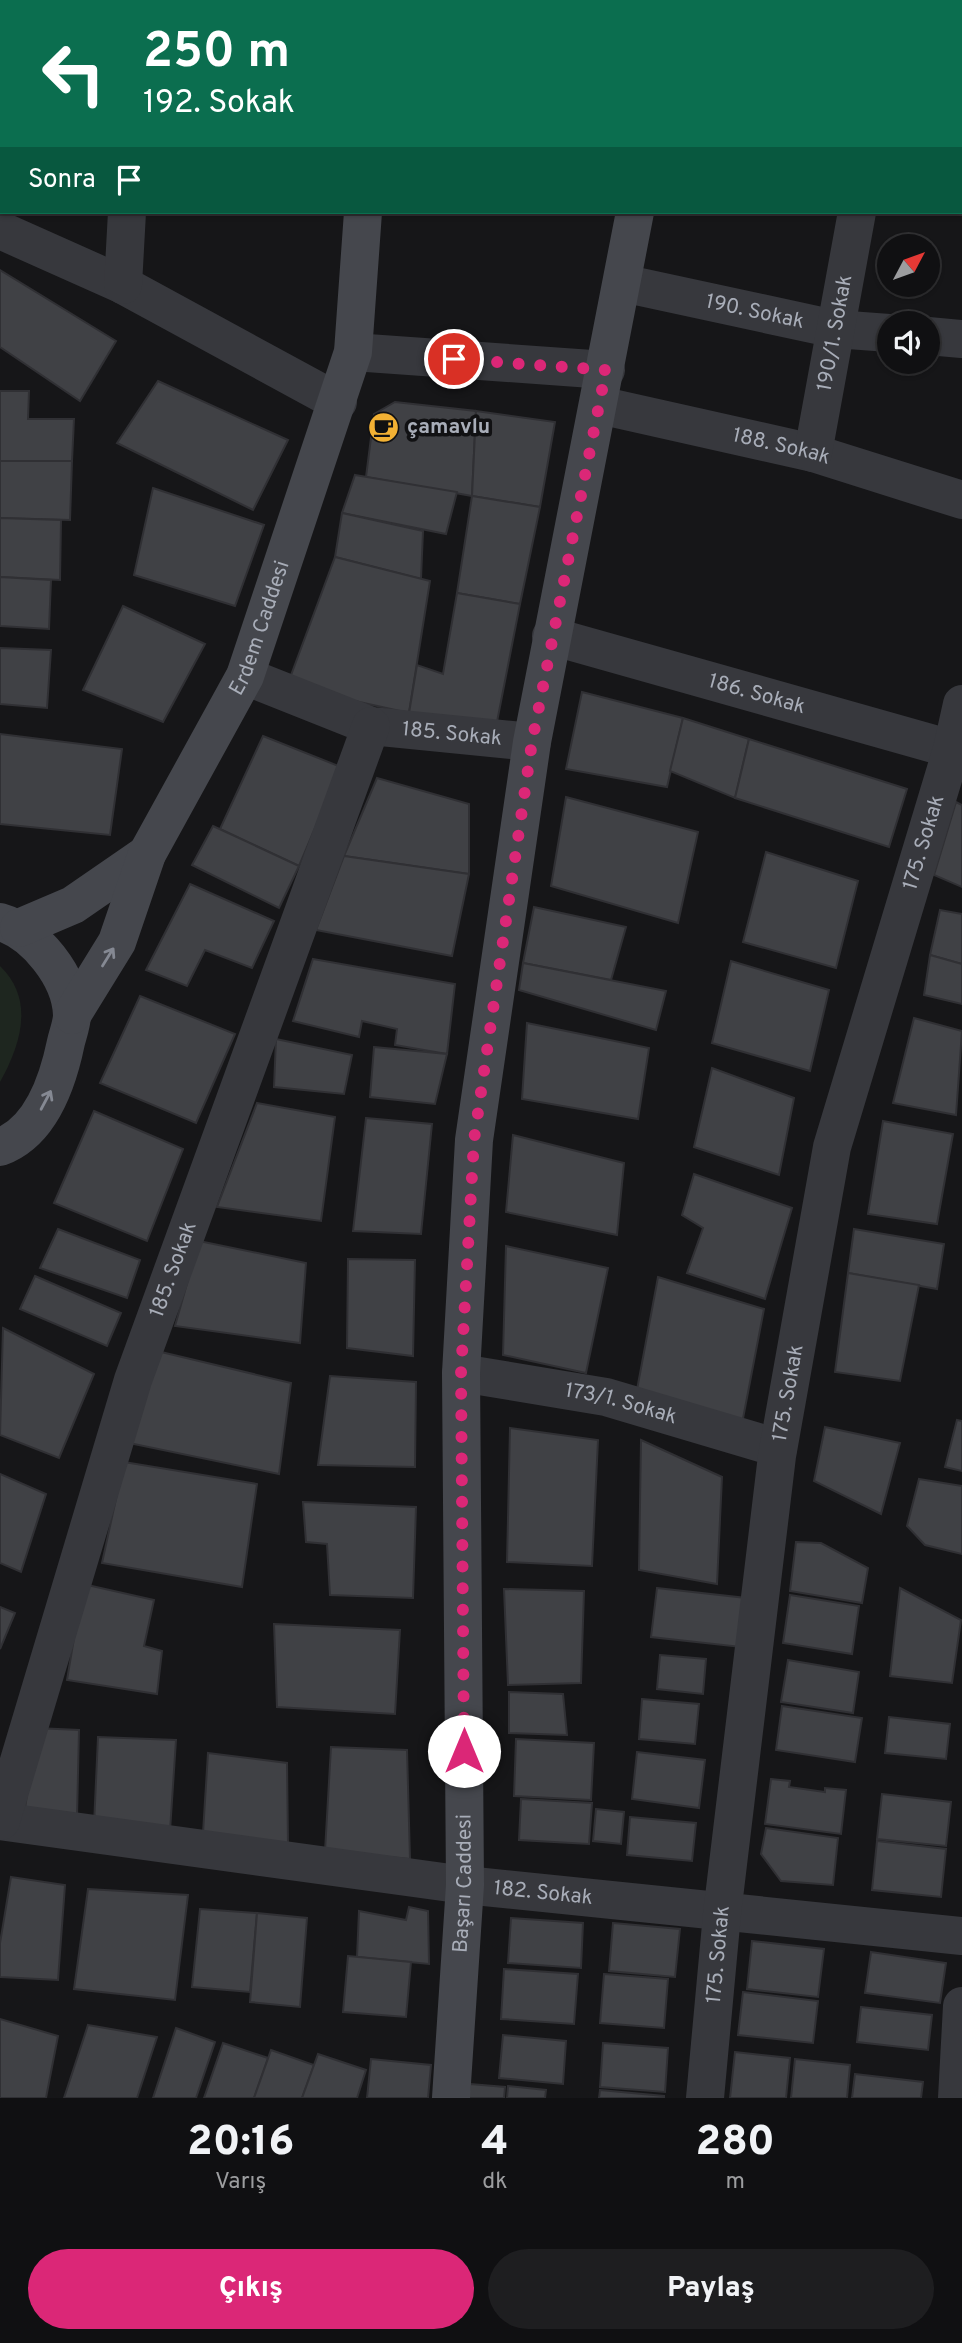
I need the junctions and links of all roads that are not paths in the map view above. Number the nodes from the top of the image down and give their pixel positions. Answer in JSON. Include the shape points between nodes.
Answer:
{"nodes":[{"id":1,"x":127,"y":214,"type":"edge"},
{"id":2,"x":363,"y":214,"type":"edge"},
{"id":3,"x":635,"y":214,"type":"edge"},
{"id":4,"x":857,"y":214,"type":"edge"},
{"id":5,"x":0,"y":230,"type":"edge"},
{"id":6,"x":622,"y":283,"type":"junction"},
{"id":7,"x":123,"y":285,"type":"junction"},
{"id":8,"x":835,"y":330,"type":"junction"},
{"id":9,"x":877,"y":332,"type":"edge"},
{"id":10,"x":940,"y":337,"type":"edge"},
{"id":11,"x":962,"y":339,"type":"edge"},
{"id":12,"x":352,"y":352,"type":"junction"},
{"id":13,"x":602,"y":387,"type":"junction"},
{"id":14,"x":338,"y":402,"type":"junction"},
{"id":15,"x":813,"y":453,"type":"junction"},
{"id":16,"x":962,"y":500,"type":"edge"},
{"id":17,"x":551,"y":636,"type":"junction"},
{"id":18,"x":245,"y":676,"type":"junction"},
{"id":19,"x":962,"y":704,"type":"edge"},
{"id":20,"x":371,"y":726,"type":"junction"},
{"id":21,"x":532,"y":742,"type":"junction"},
{"id":22,"x":957,"y":750,"type":"edge"},
{"id":23,"x":148,"y":854,"type":"junction"},
{"id":24,"x":10,"y":925,"type":"edge"},
{"id":25,"x":72,"y":1015,"type":"junction"},
{"id":26,"x":7,"y":1144,"type":"edge"},
{"id":27,"x":0,"y":1179,"type":"edge"},
{"id":28,"x":461,"y":1373,"type":"junction"},
{"id":29,"x":778,"y":1448,"type":"junction"},
{"id":30,"x":1,"y":1821,"type":"edge"},
{"id":31,"x":465,"y":1885,"type":"junction"},
{"id":32,"x":722,"y":1914,"type":"junction"},
{"id":33,"x":962,"y":1936,"type":"edge"},
{"id":34,"x":962,"y":2006,"type":"edge"},
{"id":35,"x":451,"y":2098,"type":"edge"},
{"id":36,"x":705,"y":2098,"type":"edge"},
{"id":37,"x":957,"y":2098,"type":"edge"}],
"edges":[{"from":1,"to":7,"type":"street"},
{"from":2,"to":12,"type":"street","name":"Erdem Caddesi"},
{"from":3,"to":6,"type":"street","name":"Başarı Caddesi"},
{"from":4,"to":8,"type":"street","name":"190/1. Sokak"},
{"from":5,"to":7,"type":"street"},
{"from":6,"to":8,"type":"street","name":"190. Sokak"},
{"from":6,"to":13,"type":"street","name":"Başarı Caddesi"},
{"from":7,"to":14,"type":"street"},
{"from":8,"to":9,"type":"street","name":"190. Sokak"},
{"from":8,"to":15,"type":"street","name":"190/1. Sokak"},
{"from":10,"to":11,"type":"street"},
{"from":12,"to":13,"type":"street","name":"188. Sokak"},
{"from":12,"to":14,"type":"street","name":"Erdem Caddesi"},
{"from":13,"to":15,"type":"street","name":"188. Sokak"},
{"from":13,"to":17,"type":"street","name":"Başarı Caddesi"},
{"from":14,"to":18,"type":"street","name":"Erdem Caddesi"},
{"from":15,"to":16,"type":"street","name":"188. Sokak"},
{"from":17,"to":21,"type":"street","name":"Başarı Caddesi"},
{"from":17,"to":22,"type":"street","name":"186. Sokak"},
{"from":18,"to":20,"type":"street","name":"185. Sokak"},
{"from":18,"to":23,"type":"street","name":"Erdem Caddesi"},
{"from":19,"to":22,"type":"street","name":"175. Sokak"},
{"from":20,"to":21,"type":"street","name":"185. Sokak"},
{"from":20,"to":30,"type":"street","name":"185. Sokak","via":[[133,1380]]},
{"from":21,"to":28,"type":"street","name":"Başarı Caddesi","via":[[474,1140]]},
{"from":22,"to":29,"type":"street","name":"175. Sokak","via":[[832,1147]]},
{"from":23,"to":24,"type":"street","via":[[73,905]]},
{"from":25,"to":23,"type":"street","name":"Erdem Caddesi","one_way":true,"via":[[117,942]]},
{"from":24,"to":25,"type":"street","via":[[45,951],[62,981]]},
{"from":26,"to":25,"type":"street","one_way":true,"via":[[37,1117],[59,1076]]},
{"from":26,"to":27,"type":"street"},
{"from":28,"to":29,"type":"street","name":"173/1. Sokak","via":[[606,1397]]},
{"from":28,"to":31,"type":"street","name":"Başarı Caddesi"},
{"from":29,"to":32,"type":"street","name":"175. Sokak"},
{"from":30,"to":31,"type":"street","name":"182. Sokak"},
{"from":31,"to":32,"type":"street","name":"182. Sokak"},
{"from":31,"to":35,"type":"street","name":"Başarı Caddesi"},
{"from":32,"to":33,"type":"street","name":"182. Sokak"},
{"from":32,"to":36,"type":"street","name":"175. Sokak"},
{"from":34,"to":37,"type":"street"}]}
